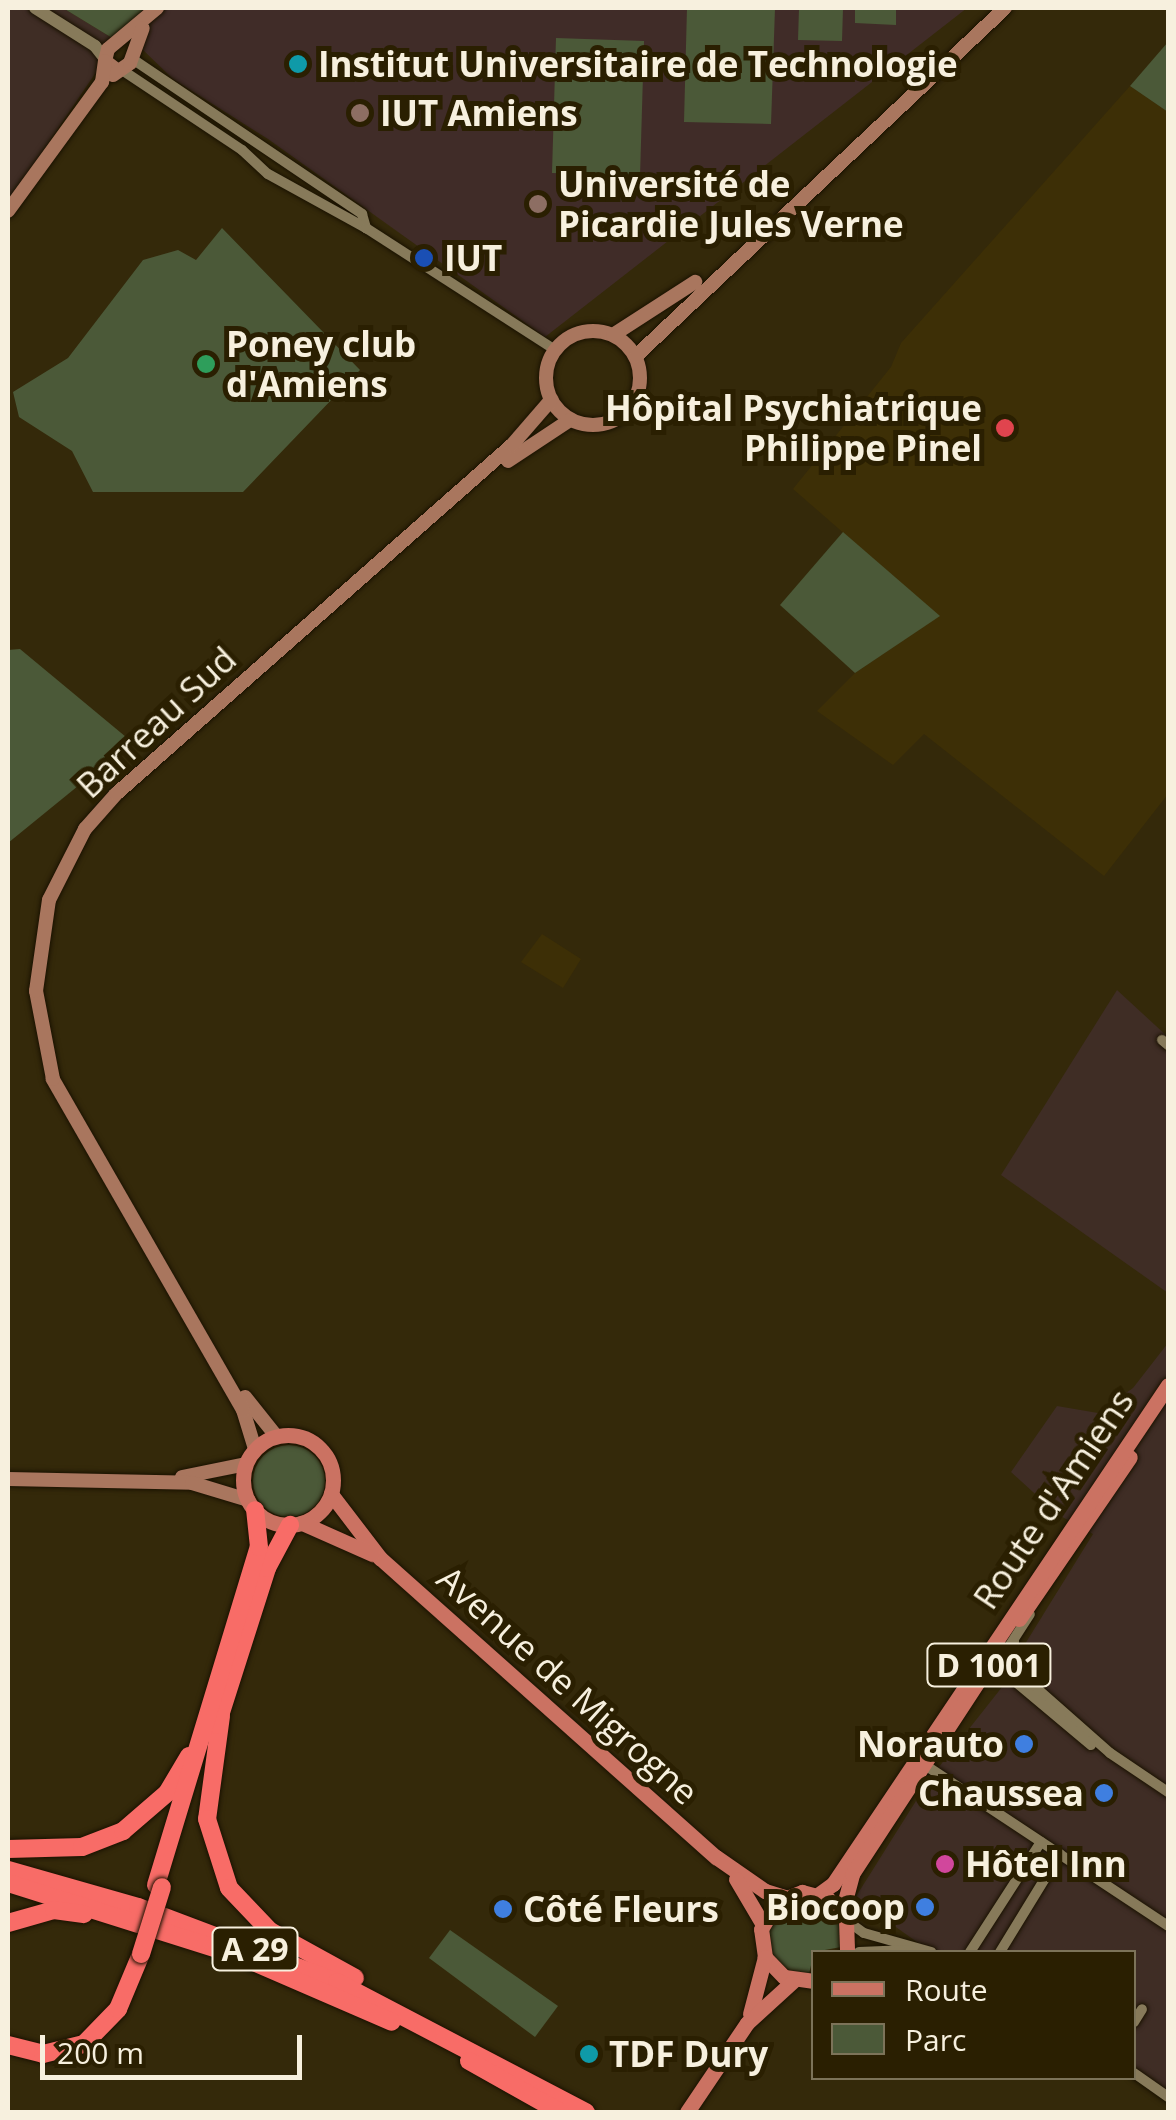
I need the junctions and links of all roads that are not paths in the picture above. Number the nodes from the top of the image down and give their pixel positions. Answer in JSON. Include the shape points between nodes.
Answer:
{"nodes":[{"id":1,"x":35,"y":8,"type":"edge"},
{"id":2,"x":49,"y":8,"type":"edge"},
{"id":3,"x":158,"y":8,"type":"edge"},
{"id":4,"x":993,"y":8,"type":"edge"},
{"id":5,"x":1005,"y":8,"type":"edge"},
{"id":6,"x":145,"y":23,"type":"junction"},
{"id":7,"x":115,"y":44,"type":"junction"},
{"id":8,"x":119,"y":62,"type":"junction"},
{"id":9,"x":8,"y":212,"type":"edge"},
{"id":10,"x":366,"y":228,"type":"junction"},
{"id":11,"x":614,"y":335,"type":"junction"},
{"id":12,"x":555,"y":350,"type":"junction"},
{"id":13,"x":636,"y":356,"type":"junction"},
{"id":14,"x":552,"y":400,"type":"junction"},
{"id":15,"x":570,"y":420,"type":"junction"},
{"id":16,"x":1168,"y":1385,"type":"edge"},
{"id":17,"x":1168,"y":1402,"type":"edge"},
{"id":18,"x":278,"y":1436,"type":"junction"},
{"id":19,"x":251,"y":1457,"type":"junction"},
{"id":20,"x":8,"y":1480,"type":"edge"},
{"id":21,"x":156,"y":1480,"type":"junction"},
{"id":22,"x":331,"y":1494,"type":"junction"},
{"id":23,"x":252,"y":1505,"type":"junction"},
{"id":24,"x":296,"y":1524,"type":"junction"},
{"id":25,"x":380,"y":1558,"type":"junction"},
{"id":26,"x":1040,"y":1592,"type":"junction"},
{"id":27,"x":1014,"y":1641,"type":"junction"},
{"id":28,"x":986,"y":1682,"type":"junction"},
{"id":29,"x":214,"y":1718,"type":"junction"},
{"id":30,"x":942,"y":1739,"type":"junction"},
{"id":31,"x":1110,"y":1753,"type":"junction"},
{"id":32,"x":925,"y":1765,"type":"junction"},
{"id":33,"x":1168,"y":1792,"type":"edge"},
{"id":34,"x":1041,"y":1842,"type":"junction"},
{"id":35,"x":8,"y":1849,"type":"edge"},
{"id":36,"x":1060,"y":1854,"type":"junction"},
{"id":37,"x":716,"y":1858,"type":"junction"},
{"id":38,"x":8,"y":1870,"type":"edge"},
{"id":39,"x":8,"y":1884,"type":"edge"},
{"id":40,"x":819,"y":1894,"type":"junction"},
{"id":41,"x":785,"y":1897,"type":"junction"},
{"id":42,"x":844,"y":1916,"type":"junction"},
{"id":43,"x":8,"y":1923,"type":"edge"},
{"id":44,"x":762,"y":1923,"type":"junction"},
{"id":45,"x":1168,"y":1926,"type":"edge"},
{"id":46,"x":165,"y":1930,"type":"junction"},
{"id":47,"x":847,"y":1950,"type":"edge"},
{"id":48,"x":922,"y":1950,"type":"edge"},
{"id":49,"x":971,"y":1950,"type":"edge"},
{"id":50,"x":1001,"y":1950,"type":"edge"},
{"id":51,"x":138,"y":1953,"type":"junction"},
{"id":52,"x":765,"y":1957,"type":"junction"},
{"id":53,"x":792,"y":1980,"type":"junction"},
{"id":54,"x":811,"y":1981,"type":"edge"},
{"id":55,"x":1142,"y":2009,"type":"dead end"},
{"id":56,"x":1136,"y":2019,"type":"edge"},
{"id":57,"x":747,"y":2022,"type":"junction"},
{"id":58,"x":8,"y":2035,"type":"edge"},
{"id":59,"x":8,"y":2045,"type":"edge"},
{"id":60,"x":491,"y":2059,"type":"junction"},
{"id":61,"x":1136,"y":2074,"type":"edge"},
{"id":62,"x":1168,"y":2097,"type":"edge"},
{"id":63,"x":560,"y":2112,"type":"edge"},
{"id":64,"x":586,"y":2112,"type":"edge"},
{"id":65,"x":687,"y":2112,"type":"edge"}],
"edges":[{"from":1,"to":8,"type":"street"},
{"from":2,"to":7,"type":"street"},
{"from":3,"to":6,"type":"main road"},
{"from":4,"to":11,"type":"main road","via":[[685,291]]},
{"from":5,"to":13,"type":"main road"},
{"from":6,"to":7,"type":"main road"},
{"from":6,"to":8,"type":"main road"},
{"from":7,"to":8,"type":"main road"},
{"from":8,"to":9,"type":"main road"},
{"from":8,"to":10,"type":"street","via":[[264,172],[328,213]]},
{"from":8,"to":10,"type":"street","via":[[362,214]]},
{"from":10,"to":12,"type":"street"},
{"from":11,"to":12,"type":"main road","via":[[579,333]]},
{"from":11,"to":13,"type":"main road"},
{"from":12,"to":14,"type":"main road","via":[[547,370]]},
{"from":13,"to":15,"type":"main road","via":[[639,388],[622,416],[606,424]]},
{"from":14,"to":15,"type":"main road"},
{"from":14,"to":19,"type":"main road","name":"Barreau Sud","via":[[512,445],[116,794],[86,829],[49,900],[36,991],[53,1079],[242,1410]]},
{"from":15,"to":18,"type":"main road","name":"Barreau Sud","via":[[495,470],[124,794],[80,848],[50,918],[42,968],[54,1063],[226,1366]]},
{"from":16,"to":40,"type":"main road","name":"Route d'Amiens","number":"D 1001","via":[[833,1884]]},
{"from":17,"to":26,"type":"main road","name":"Route d'Amiens","number":"D 1001"},
{"from":18,"to":19,"type":"main road"},
{"from":18,"to":22,"type":"main road","via":[[320,1448],[330,1465]]},
{"from":19,"to":21,"type":"main road"},
{"from":19,"to":23,"type":"main road"},
{"from":20,"to":21,"type":"main road"},
{"from":21,"to":23,"type":"main road"},
{"from":22,"to":24,"type":"main road"},
{"from":22,"to":25,"type":"main road","name":"Avenue de Migrogne"},
{"from":23,"to":24,"type":"main road"},
{"from":23,"to":29,"type":"highway","via":[[258,1547]]},
{"from":24,"to":25,"type":"main road","name":"Avenue de Migrogne"},
{"from":24,"to":29,"type":"highway","via":[[267,1568]]},
{"from":25,"to":37,"type":"main road","name":"Avenue de Migrogne"},
{"from":26,"to":27,"type":"street"},
{"from":26,"to":30,"type":"main road","name":"Route d'Amiens","number":"D 1001"},
{"from":27,"to":28,"type":"street"},
{"from":27,"to":31,"type":"street","via":[[1013,1660],[1025,1678]]},
{"from":28,"to":30,"type":"street"},
{"from":28,"to":31,"type":"street","via":[[1012,1679],[1066,1727]]},
{"from":29,"to":35,"type":"highway","via":[[167,1793],[123,1831],[82,1847]]},
{"from":29,"to":51,"type":"highway","bridge":true},
{"from":29,"to":60,"type":"highway","via":[[207,1819],[217,1864],[246,1909],[297,1948],[415,2008]]},
{"from":30,"to":32,"type":"main road","name":"Route d'Amiens","number":"D 1001"},
{"from":31,"to":33,"type":"street"},
{"from":32,"to":34,"type":"street"},
{"from":32,"to":42,"type":"main road","name":"Route d'Amiens","number":"D 1001","via":[[852,1874]]},
{"from":34,"to":36,"type":"street"},
{"from":34,"to":49,"type":"street"},
{"from":36,"to":45,"type":"street"},
{"from":36,"to":50,"type":"street"},
{"from":37,"to":41,"type":"main road","name":"Avenue de Migrogne","via":[[764,1892]]},
{"from":37,"to":44,"type":"main road","name":"Avenue de Migrogne"},
{"from":38,"to":60,"type":"highway","number":"A 29","via":[[244,1944]]},
{"from":39,"to":46,"type":"highway","number":"A 29"},
{"from":40,"to":41,"type":"main road"},
{"from":40,"to":42,"type":"main road"},
{"from":41,"to":44,"type":"main road"},
{"from":42,"to":47,"type":"main road"},
{"from":42,"to":48,"type":"street","via":[[864,1932]]},
{"from":43,"to":46,"type":"highway","via":[[54,1910]]},
{"from":44,"to":52,"type":"main road"},
{"from":46,"to":63,"type":"highway","number":"A 29","via":[[326,1992]]},
{"from":51,"to":58,"type":"highway","via":[[111,2007],[82,2036],[44,2047]]},
{"from":51,"to":59,"type":"highway","via":[[118,2008],[84,2044],[43,2054]]},
{"from":52,"to":53,"type":"main road"},
{"from":52,"to":57,"type":"main road"},
{"from":53,"to":54,"type":"main road"},
{"from":53,"to":57,"type":"main road"},
{"from":55,"to":56,"type":"street"},
{"from":57,"to":65,"type":"main road"},
{"from":60,"to":64,"type":"highway","number":"A 29"},
{"from":61,"to":62,"type":"street"}]}
